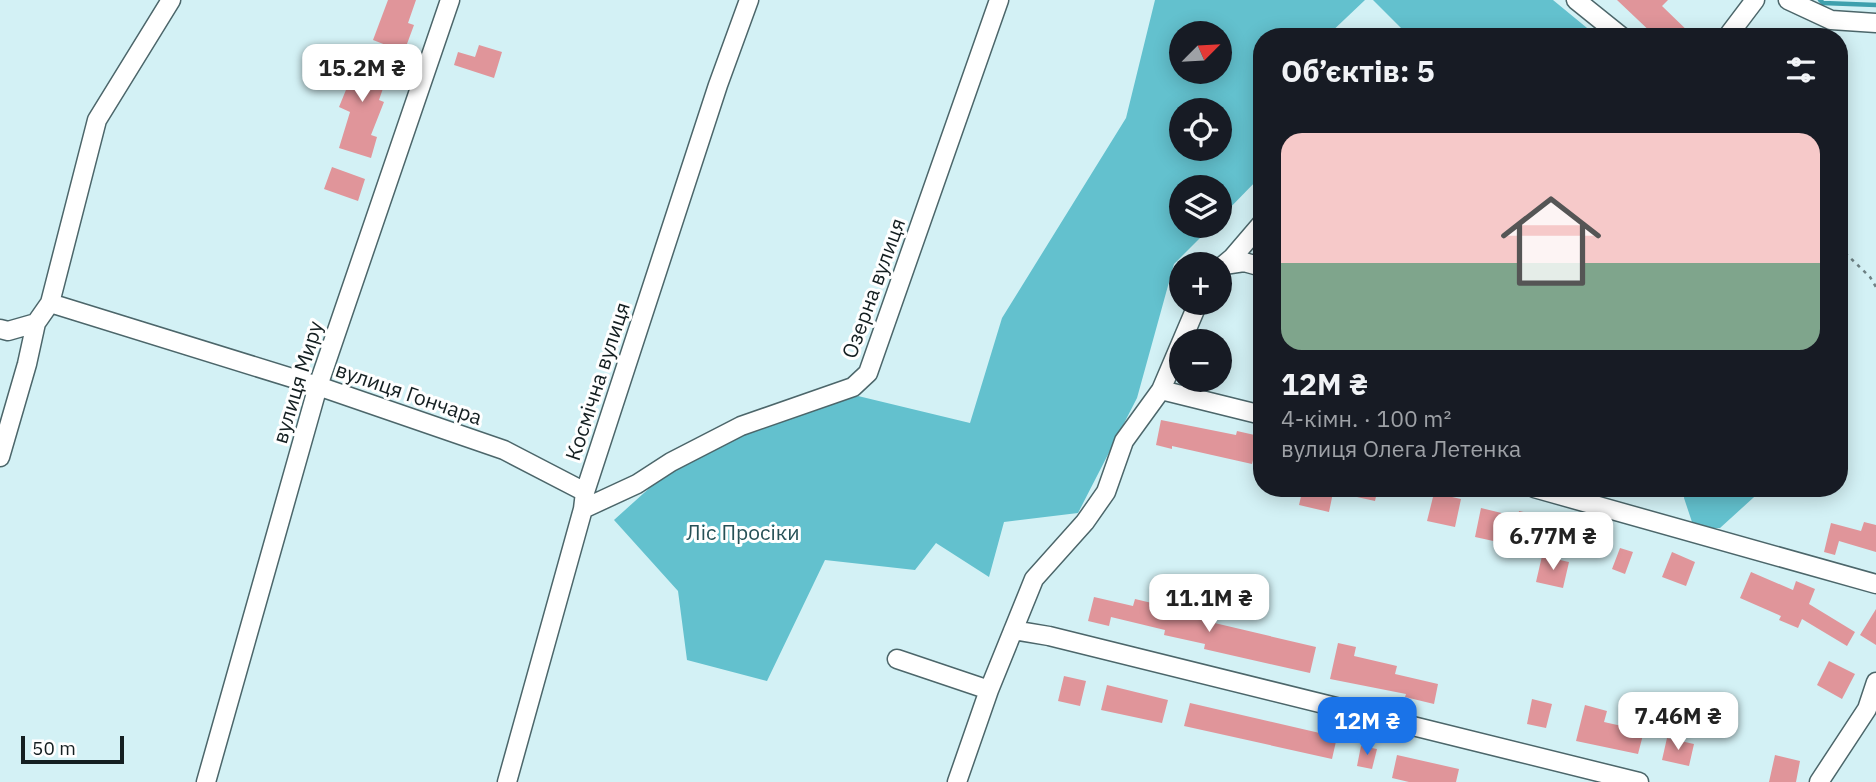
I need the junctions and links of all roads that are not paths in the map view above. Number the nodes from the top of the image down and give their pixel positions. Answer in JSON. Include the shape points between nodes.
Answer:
{"nodes":[{"id":1,"x":170,"y":0,"type":"edge"},
{"id":2,"x":450,"y":0,"type":"edge"},
{"id":3,"x":749,"y":0,"type":"edge"},
{"id":4,"x":999,"y":0,"type":"edge"},
{"id":5,"x":1576,"y":0,"type":"edge"},
{"id":6,"x":1755,"y":0,"type":"edge"},
{"id":7,"x":1788,"y":0,"type":"edge"},
{"id":8,"x":1876,"y":23,"type":"edge"},
{"id":9,"x":1611,"y":28,"type":"edge"},
{"id":10,"x":1734,"y":28,"type":"edge"},
{"id":11,"x":1253,"y":233,"type":"edge"},
{"id":12,"x":1232,"y":255,"type":"edge"},
{"id":13,"x":1232,"y":264,"type":"edge"},
{"id":14,"x":1253,"y":264,"type":"edge"},
{"id":15,"x":50,"y":303,"type":"junction"},
{"id":16,"x":1193,"y":315,"type":"edge"},
{"id":17,"x":36,"y":323,"type":"junction"},
{"id":18,"x":0,"y":329,"type":"edge"},
{"id":19,"x":318,"y":386,"type":"junction"},
{"id":20,"x":1161,"y":390,"type":"junction"},
{"id":21,"x":1253,"y":413,"type":"edge"},
{"id":22,"x":0,"y":457,"type":"edge"},
{"id":23,"x":1566,"y":497,"type":"edge"},
{"id":24,"x":584,"y":501,"type":"junction"},
{"id":25,"x":1876,"y":583,"type":"edge"},
{"id":26,"x":1013,"y":630,"type":"junction"},
{"id":27,"x":897,"y":659,"type":"dead end"},
{"id":28,"x":1876,"y":682,"type":"edge"},
{"id":29,"x":989,"y":690,"type":"junction"},
{"id":30,"x":1872,"y":713,"type":"edge"},
{"id":31,"x":206,"y":782,"type":"edge"},
{"id":32,"x":507,"y":782,"type":"edge"},
{"id":33,"x":957,"y":782,"type":"edge"},
{"id":34,"x":1639,"y":782,"type":"edge"},
{"id":35,"x":1819,"y":782,"type":"edge"}],
"edges":[{"from":1,"to":15,"type":"street","via":[[97,120]]},
{"from":2,"to":19,"type":"street","name":"вулиця Миру"},
{"from":3,"to":24,"type":"street","name":"Космічна вулиця"},
{"from":4,"to":24,"type":"street","name":"Озерна вулиця","via":[[868,373],[853,387],[741,426],[671,461],[637,484]]},
{"from":5,"to":9,"type":"street"},
{"from":6,"to":10,"type":"street"},
{"from":7,"to":8,"type":"street","via":[[1831,20]]},
{"from":11,"to":12,"type":"street"},
{"from":13,"to":14,"type":"street"},
{"from":15,"to":17,"type":"street"},
{"from":15,"to":19,"type":"street","name":"вулиця Гончара"},
{"from":16,"to":20,"type":"street"},
{"from":17,"to":18,"type":"street"},
{"from":17,"to":22,"type":"street"},
{"from":19,"to":24,"type":"street","name":"вулиця Гончара","via":[[504,450]]},
{"from":19,"to":31,"type":"street","name":"вулиця Миру"},
{"from":20,"to":21,"type":"street"},
{"from":20,"to":26,"type":"street","via":[[1124,441],[1106,492],[1034,579]]},
{"from":23,"to":25,"type":"street"},
{"from":24,"to":32,"type":"street","name":"Космічна вулиця"},
{"from":26,"to":29,"type":"street"},
{"from":26,"to":34,"type":"street"},
{"from":27,"to":29,"type":"street"},
{"from":28,"to":30,"type":"street"},
{"from":29,"to":33,"type":"street"},
{"from":30,"to":35,"type":"street"}]}
